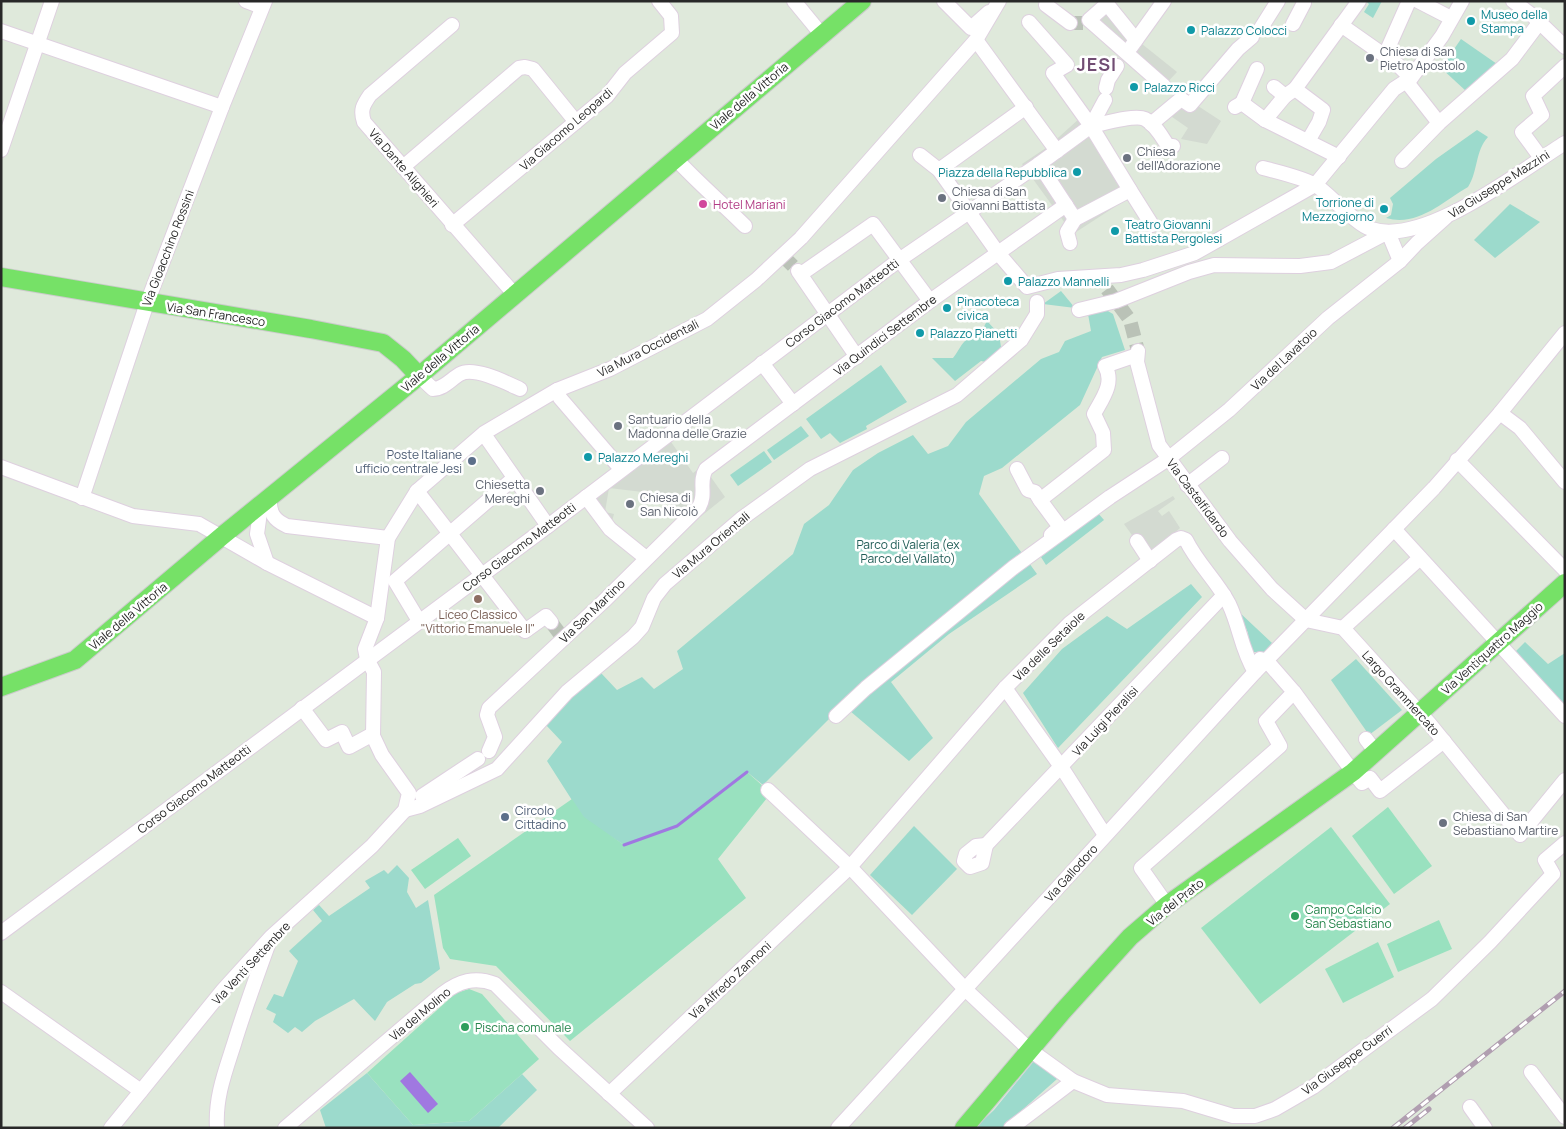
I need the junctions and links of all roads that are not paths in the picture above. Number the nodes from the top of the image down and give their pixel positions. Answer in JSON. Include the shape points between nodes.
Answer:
{"nodes":[{"id":1,"x":52,"y":1,"type":"edge"},
{"id":2,"x":246,"y":1,"type":"edge"},
{"id":3,"x":659,"y":1,"type":"edge"},
{"id":4,"x":794,"y":1,"type":"edge"},
{"id":5,"x":862,"y":1,"type":"edge"},
{"id":6,"x":1164,"y":1,"type":"edge"},
{"id":7,"x":1278,"y":1,"type":"edge"},
{"id":8,"x":1359,"y":1,"type":"edge"},
{"id":9,"x":1409,"y":1,"type":"edge"},
{"id":10,"x":1418,"y":1,"type":"edge"},
{"id":11,"x":1462,"y":1,"type":"edge"},
{"id":12,"x":1513,"y":1,"type":"edge"},
{"id":13,"x":945,"y":2,"type":"edge"},
{"id":14,"x":1108,"y":2,"type":"edge"},
{"id":15,"x":998,"y":3,"type":"edge"},
{"id":16,"x":264,"y":4,"type":"edge"},
{"id":17,"x":1309,"y":4,"type":"edge"},
{"id":18,"x":1046,"y":5,"type":"dead end"},
{"id":19,"x":1451,"y":18,"type":"junction"},
{"id":20,"x":1029,"y":22,"type":"dead end"},
{"id":21,"x":1081,"y":22,"type":"junction"},
{"id":22,"x":1539,"y":23,"type":"junction"},
{"id":23,"x":1293,"y":24,"type":"dead end"},
{"id":24,"x":452,"y":25,"type":"dead end"},
{"id":25,"x":1341,"y":25,"type":"junction"},
{"id":26,"x":1,"y":31,"type":"edge"},
{"id":27,"x":973,"y":34,"type":"junction"},
{"id":28,"x":822,"y":35,"type":"junction"},
{"id":29,"x":1138,"y":37,"type":"junction"},
{"id":30,"x":37,"y":44,"type":"junction"},
{"id":31,"x":1565,"y":47,"type":"edge"},
{"id":32,"x":1385,"y":55,"type":"junction"},
{"id":33,"x":1122,"y":59,"type":"junction"},
{"id":34,"x":1565,"y":66,"type":"edge"},
{"id":35,"x":1257,"y":69,"type":"dead end"},
{"id":36,"x":1409,"y":79,"type":"junction"},
{"id":37,"x":1163,"y":85,"type":"dead end"},
{"id":38,"x":1285,"y":90,"type":"junction"},
{"id":39,"x":222,"y":107,"type":"junction"},
{"id":40,"x":1026,"y":107,"type":"junction"},
{"id":41,"x":1265,"y":120,"type":"junction"},
{"id":42,"x":576,"y":122,"type":"junction"},
{"id":43,"x":1439,"y":123,"type":"junction"},
{"id":44,"x":1151,"y":124,"type":"junction"},
{"id":45,"x":1090,"y":126,"type":"junction"},
{"id":46,"x":1308,"y":141,"type":"junction"},
{"id":47,"x":1565,"y":143,"type":"edge"},
{"id":48,"x":1173,"y":146,"type":"dead end"},
{"id":49,"x":1,"y":150,"type":"edge"},
{"id":50,"x":1057,"y":151,"type":"junction"},
{"id":51,"x":920,"y":156,"type":"dead end"},
{"id":52,"x":1339,"y":156,"type":"junction"},
{"id":53,"x":1541,"y":158,"type":"junction"},
{"id":54,"x":676,"y":159,"type":"junction"},
{"id":55,"x":1402,"y":161,"type":"dead end"},
{"id":56,"x":1040,"y":164,"type":"junction"},
{"id":57,"x":403,"y":167,"type":"junction"},
{"id":58,"x":1263,"y":168,"type":"dead end"},
{"id":59,"x":939,"y":170,"type":"junction"},
{"id":60,"x":1315,"y":185,"type":"junction"},
{"id":61,"x":1130,"y":190,"type":"junction"},
{"id":62,"x":1066,"y":205,"type":"junction"},
{"id":63,"x":970,"y":211,"type":"junction"},
{"id":64,"x":1446,"y":217,"type":"junction"},
{"id":65,"x":1075,"y":219,"type":"junction"},
{"id":66,"x":452,"y":225,"type":"junction"},
{"id":67,"x":1152,"y":225,"type":"dead end"},
{"id":68,"x":745,"y":226,"type":"dead end"},
{"id":69,"x":1388,"y":232,"type":"junction"},
{"id":70,"x":1070,"y":243,"type":"dead end"},
{"id":71,"x":998,"y":253,"type":"junction"},
{"id":72,"x":899,"y":260,"type":"junction"},
{"id":73,"x":1400,"y":261,"type":"junction"},
{"id":74,"x":1,"y":277,"type":"edge"},
{"id":75,"x":515,"y":294,"type":"junction"},
{"id":76,"x":1034,"y":298,"type":"junction"},
{"id":77,"x":930,"y":301,"type":"junction"},
{"id":78,"x":147,"y":303,"type":"junction"},
{"id":79,"x":1079,"y":310,"type":"dead end"},
{"id":80,"x":826,"y":315,"type":"junction"},
{"id":81,"x":1565,"y":333,"type":"edge"},
{"id":82,"x":857,"y":357,"type":"junction"},
{"id":83,"x":762,"y":363,"type":"junction"},
{"id":84,"x":419,"y":376,"type":"junction"},
{"id":85,"x":520,"y":389,"type":"dead end"},
{"id":86,"x":557,"y":390,"type":"junction"},
{"id":87,"x":793,"y":404,"type":"junction"},
{"id":88,"x":1500,"y":413,"type":"junction"},
{"id":89,"x":488,"y":440,"type":"dead end"},
{"id":90,"x":1222,"y":458,"type":"dead end"},
{"id":91,"x":1168,"y":460,"type":"junction"},
{"id":92,"x":1458,"y":460,"type":"junction"},
{"id":93,"x":1,"y":468,"type":"edge"},
{"id":94,"x":621,"y":469,"type":"junction"},
{"id":95,"x":706,"y":469,"type":"joint"},
{"id":96,"x":1017,"y":469,"type":"dead end"},
{"id":97,"x":514,"y":478,"type":"junction"},
{"id":98,"x":1565,"y":482,"type":"edge"},
{"id":99,"x":1188,"y":484,"type":"junction"},
{"id":100,"x":417,"y":491,"type":"junction"},
{"id":101,"x":586,"y":497,"type":"junction"},
{"id":102,"x":82,"y":498,"type":"junction"},
{"id":103,"x":1042,"y":498,"type":"junction"},
{"id":104,"x":265,"y":501,"type":"junction"},
{"id":105,"x":548,"y":526,"type":"junction"},
{"id":106,"x":1394,"y":530,"type":"junction"},
{"id":107,"x":449,"y":534,"type":"junction"},
{"id":108,"x":222,"y":536,"type":"junction"},
{"id":109,"x":388,"y":538,"type":"junction"},
{"id":110,"x":1052,"y":539,"type":"junction"},
{"id":111,"x":1137,"y":541,"type":"dead end"},
{"id":112,"x":646,"y":558,"type":"junction"},
{"id":113,"x":1420,"y":558,"type":"junction"},
{"id":114,"x":1150,"y":561,"type":"junction"},
{"id":115,"x":267,"y":563,"type":"junction"},
{"id":116,"x":1565,"y":570,"type":"edge"},
{"id":117,"x":481,"y":575,"type":"junction"},
{"id":118,"x":1565,"y":583,"type":"edge"},
{"id":119,"x":1224,"y":595,"type":"junction"},
{"id":120,"x":377,"y":618,"type":"junction"},
{"id":121,"x":1306,"y":620,"type":"junction"},
{"id":122,"x":418,"y":621,"type":"junction"},
{"id":123,"x":551,"y":622,"type":"dead end"},
{"id":124,"x":1343,"y":628,"type":"junction"},
{"id":125,"x":1498,"y":643,"type":"junction"},
{"id":126,"x":1244,"y":655,"type":"junction"},
{"id":127,"x":367,"y":659,"type":"junction"},
{"id":128,"x":1267,"y":661,"type":"junction"},
{"id":129,"x":1255,"y":672,"type":"junction"},
{"id":130,"x":1,"y":687,"type":"edge"},
{"id":131,"x":1005,"y":688,"type":"junction"},
{"id":132,"x":1294,"y":692,"type":"junction"},
{"id":133,"x":302,"y":708,"type":"junction"},
{"id":134,"x":1420,"y":713,"type":"junction"},
{"id":135,"x":836,"y":716,"type":"dead end"},
{"id":136,"x":1565,"y":716,"type":"edge"},
{"id":137,"x":373,"y":734,"type":"junction"},
{"id":138,"x":1444,"y":741,"type":"junction"},
{"id":139,"x":1062,"y":768,"type":"junction"},
{"id":140,"x":1357,"y":777,"type":"junction"},
{"id":141,"x":1565,"y":780,"type":"edge"},
{"id":142,"x":768,"y":790,"type":"dead end"},
{"id":143,"x":409,"y":794,"type":"junction"},
{"id":144,"x":405,"y":810,"type":"junction"},
{"id":145,"x":1105,"y":835,"type":"junction"},
{"id":146,"x":1565,"y":843,"type":"edge"},
{"id":147,"x":986,"y":845,"type":"dead end"},
{"id":148,"x":850,"y":867,"type":"junction"},
{"id":149,"x":1168,"y":905,"type":"junction"},
{"id":150,"x":1,"y":933,"type":"edge"},
{"id":151,"x":272,"y":937,"type":"junction"},
{"id":152,"x":965,"y":989,"type":"junction"},
{"id":153,"x":1,"y":992,"type":"edge"},
{"id":154,"x":1030,"y":1050,"type":"junction"},
{"id":155,"x":1531,"y":1072,"type":"dead end"},
{"id":156,"x":1073,"y":1081,"type":"junction"},
{"id":157,"x":141,"y":1091,"type":"junction"},
{"id":158,"x":609,"y":1094,"type":"junction"},
{"id":159,"x":1470,"y":1107,"type":"dead end"},
{"id":160,"x":1565,"y":1117,"type":"edge"},
{"id":161,"x":111,"y":1128,"type":"edge"},
{"id":162,"x":217,"y":1128,"type":"edge"},
{"id":163,"x":285,"y":1128,"type":"edge"},
{"id":164,"x":647,"y":1128,"type":"edge"},
{"id":165,"x":838,"y":1128,"type":"edge"},
{"id":166,"x":964,"y":1128,"type":"edge"},
{"id":167,"x":1011,"y":1128,"type":"edge"},
{"id":168,"x":1485,"y":1128,"type":"edge"}],
"edges":[{"from":1,"to":30,"type":"street"},
{"from":2,"to":16,"type":"street"},
{"from":3,"to":42,"type":"street","name":"Via Giacomo Leopardi","via":[[671,16],[672,33],[625,73],[607,96]]},
{"from":4,"to":28,"type":"street"},
{"from":5,"to":28,"type":"main road","name":"Viale della Vittoria"},
{"from":6,"to":29,"type":"street"},
{"from":7,"to":44,"type":"street","via":[[1256,32],[1183,100]]},
{"from":8,"to":25,"type":"street"},
{"from":9,"to":32,"type":"street"},
{"from":10,"to":19,"type":"street"},
{"from":11,"to":19,"type":"street"},
{"from":12,"to":22,"type":"street"},
{"from":13,"to":27,"type":"street"},
{"from":14,"to":21,"type":"street"},
{"from":14,"to":29,"type":"street"},
{"from":15,"to":27,"type":"street","name":"Via Mura Occidentali"},
{"from":16,"to":39,"type":"street","name":"Via Gioacchino Rossini"},
{"from":17,"to":23,"type":"street"},
{"from":18,"to":21,"type":"street"},
{"from":19,"to":36,"type":"street","via":[[1442,36]]},
{"from":20,"to":45,"type":"street","via":[[1068,65],[1053,73]]},
{"from":21,"to":33,"type":"street"},
{"from":22,"to":31,"type":"street"},
{"from":22,"to":43,"type":"street","via":[[1512,58]]},
{"from":24,"to":57,"type":"street","name":"Via Dante Alighieri","via":[[370,95],[363,105],[364,122]]},
{"from":25,"to":32,"type":"street"},
{"from":25,"to":38,"type":"street"},
{"from":26,"to":30,"type":"street"},
{"from":27,"to":40,"type":"street"},
{"from":27,"to":86,"type":"street","name":"Via Mura Occidentali","via":[[801,238],[756,280],[707,318],[610,369]]},
{"from":28,"to":54,"type":"main road","name":"Viale della Vittoria"},
{"from":29,"to":33,"type":"street"},
{"from":30,"to":39,"type":"street"},
{"from":30,"to":49,"type":"street"},
{"from":32,"to":36,"type":"street"},
{"from":33,"to":37,"type":"street"},
{"from":33,"to":45,"type":"street","via":[[1108,80],[1106,94]]},
{"from":34,"to":53,"type":"street","via":[[1533,96],[1542,115],[1522,132]]},
{"from":35,"to":41,"type":"street","via":[[1239,105]]},
{"from":36,"to":43,"type":"street"},
{"from":36,"to":52,"type":"street","via":[[1394,89],[1362,124]]},
{"from":38,"to":41,"type":"street"},
{"from":38,"to":46,"type":"street","via":[[1323,110]]},
{"from":39,"to":78,"type":"street","name":"Via Gioacchino Rossini"},
{"from":40,"to":50,"type":"street"},
{"from":40,"to":59,"type":"street"},
{"from":41,"to":46,"type":"street"},
{"from":42,"to":57,"type":"street","via":[[533,69],[519,68]]},
{"from":42,"to":66,"type":"street","name":"Via Giacomo Leopardi"},
{"from":43,"to":55,"type":"street"},
{"from":44,"to":45,"type":"street","via":[[1136,118]]},
{"from":44,"to":48,"type":"street","via":[[1168,146]]},
{"from":45,"to":50,"type":"street"},
{"from":45,"to":61,"type":"street"},
{"from":46,"to":52,"type":"street"},
{"from":47,"to":53,"type":"street","name":"Via Giuseppe Mazzini"},
{"from":50,"to":56,"type":"street"},
{"from":51,"to":59,"type":"street"},
{"from":52,"to":60,"type":"street"},
{"from":53,"to":64,"type":"street","name":"Via Giuseppe Mazzini"},
{"from":54,"to":68,"type":"street"},
{"from":54,"to":75,"type":"main road","name":"Viale della Vittoria"},
{"from":56,"to":62,"type":"street"},
{"from":56,"to":63,"type":"street","name":"Corso Giacomo Matteotti"},
{"from":57,"to":66,"type":"street","name":"Via Dante Alighieri"},
{"from":58,"to":60,"type":"street"},
{"from":59,"to":63,"type":"street"},
{"from":60,"to":69,"type":"street","name":"Via Giuseppe Mazzini","via":[[1369,229]]},
{"from":60,"to":76,"type":"street","via":[[1195,253],[1121,275],[1076,276]]},
{"from":61,"to":65,"type":"street"},
{"from":61,"to":67,"type":"street"},
{"from":62,"to":65,"type":"street"},
{"from":62,"to":71,"type":"street","name":"Via Quindici Settembre"},
{"from":63,"to":71,"type":"street"},
{"from":63,"to":72,"type":"street","name":"Corso Giacomo Matteotti"},
{"from":64,"to":69,"type":"street","name":"Via Giuseppe Mazzini","via":[[1406,230]]},
{"from":64,"to":73,"type":"street","name":"Via del Lavatoio"},
{"from":65,"to":70,"type":"street","via":[[1067,232]]},
{"from":66,"to":75,"type":"street","name":"Via Dante Alighieri"},
{"from":69,"to":73,"type":"street"},
{"from":69,"to":79,"type":"street","via":[[1331,262],[1300,266],[1214,265],[1116,301]]},
{"from":71,"to":76,"type":"street"},
{"from":71,"to":77,"type":"street","name":"Via Quindici Settembre"},
{"from":72,"to":77,"type":"street"},
{"from":72,"to":80,"type":"street","name":"Corso Giacomo Matteotti"},
{"from":72,"to":80,"type":"street","via":[[873,224],[799,273]]},
{"from":73,"to":91,"type":"street","name":"Via del Lavatoio","via":[[1328,318],[1229,410]]},
{"from":74,"to":78,"type":"main road","name":"Via San Francesco"},
{"from":75,"to":84,"type":"main road","name":"Viale della Vittoria"},
{"from":76,"to":144,"type":"street","name":"Via Mura Orientali","via":[[1037,314],[1021,340],[957,395],[810,469],[741,519],[665,584],[634,636],[567,692],[497,769]]},
{"from":77,"to":82,"type":"street","name":"Via Quindici Settembre"},
{"from":78,"to":84,"type":"main road","name":"Via San Francesco","via":[[383,343]]},
{"from":78,"to":102,"type":"street","name":"Via Gioacchino Rossini"},
{"from":80,"to":82,"type":"street"},
{"from":80,"to":83,"type":"street","name":"Corso Giacomo Matteotti"},
{"from":81,"to":88,"type":"street","name":"Via Gallodoro"},
{"from":82,"to":87,"type":"street","name":"Via Quindici Settembre"},
{"from":83,"to":87,"type":"street"},
{"from":83,"to":94,"type":"street","name":"Corso Giacomo Matteotti"},
{"from":84,"to":85,"type":"street","via":[[433,390],[469,371]]},
{"from":84,"to":104,"type":"main road","name":"Viale della Vittoria"},
{"from":86,"to":94,"type":"street","via":[[560,398]]},
{"from":86,"to":100,"type":"street","name":"Via Mura Occidentali","via":[[484,434]]},
{"from":87,"to":95,"type":"street","name":"Via Quindici Settembre"},
{"from":88,"to":92,"type":"street","name":"Via Gallodoro"},
{"from":88,"to":98,"type":"street","via":[[1520,428]]},
{"from":89,"to":97,"type":"street"},
{"from":90,"to":99,"type":"street"},
{"from":91,"to":99,"type":"street","name":"Via Castelfidardo"},
{"from":91,"to":103,"type":"street","name":"Via Castelfidardo","via":[[1159,445],[1138,353],[1105,366],[1109,385],[1094,414],[1103,433],[1104,450]]},
{"from":91,"to":110,"type":"street","name":"Via del Lavatoio"},
{"from":92,"to":106,"type":"street","name":"Via Gallodoro"},
{"from":92,"to":116,"type":"street"},
{"from":93,"to":102,"type":"street"},
{"from":94,"to":101,"type":"street","name":"Corso Giacomo Matteotti"},
{"from":95,"to":112,"type":"street","name":"Via San Martino","via":[[702,480],[704,495],[699,507]]},
{"from":96,"to":103,"type":"street","via":[[1028,490]]},
{"from":97,"to":105,"type":"street"},
{"from":97,"to":107,"type":"street"},
{"from":99,"to":121,"type":"street","name":"Via Castelfidardo","via":[[1272,589]]},
{"from":100,"to":107,"type":"street"},
{"from":100,"to":109,"type":"street","name":"Via Mura Occidentali"},
{"from":101,"to":105,"type":"street","name":"Corso Giacomo Matteotti"},
{"from":101,"to":112,"type":"street","via":[[610,528]]},
{"from":102,"to":108,"type":"street","via":[[133,516],[199,524]]},
{"from":103,"to":110,"type":"street","via":[[1060,527],[1051,535]]},
{"from":104,"to":108,"type":"main road","name":"Viale della Vittoria"},
{"from":104,"to":109,"type":"street","via":[[277,521],[287,526]]},
{"from":104,"to":115,"type":"street","via":[[257,534]]},
{"from":105,"to":117,"type":"street","name":"Corso Giacomo Matteotti"},
{"from":106,"to":113,"type":"street"},
{"from":106,"to":121,"type":"street","name":"Via Gallodoro"},
{"from":107,"to":117,"type":"street"},
{"from":107,"to":122,"type":"street","via":[[394,581]]},
{"from":108,"to":115,"type":"street"},
{"from":108,"to":130,"type":"main road","name":"Viale della Vittoria","via":[[76,660]]},
{"from":109,"to":120,"type":"street","name":"Via Mura Occidentali"},
{"from":110,"to":135,"type":"street","name":"Via del Lavatoio","via":[[951,617]]},
{"from":111,"to":114,"type":"street"},
{"from":112,"to":143,"type":"street","name":"Via San Martino","via":[[488,708],[495,738],[483,755],[426,795]]},
{"from":113,"to":124,"type":"street"},
{"from":113,"to":125,"type":"street"},
{"from":114,"to":119,"type":"street","name":"Via delle Setaiole","via":[[1176,540],[1186,540]]},
{"from":114,"to":131,"type":"street","name":"Via delle Setaiole","via":[[1070,623]]},
{"from":115,"to":120,"type":"street"},
{"from":117,"to":122,"type":"street","name":"Corso Giacomo Matteotti"},
{"from":117,"to":123,"type":"street","via":[[525,631],[546,616]]},
{"from":118,"to":125,"type":"main road","name":"Via Ventiquattro Maggio"},
{"from":119,"to":126,"type":"street","name":"Via delle Setaiole"},
{"from":119,"to":139,"type":"street","name":"Via Luigi Pieralisi"},
{"from":120,"to":127,"type":"street","name":"Via Mura Occidentali","via":[[365,649]]},
{"from":121,"to":124,"type":"street"},
{"from":121,"to":128,"type":"street","name":"Via Gallodoro"},
{"from":122,"to":127,"type":"street","name":"Corso Giacomo Matteotti"},
{"from":124,"to":134,"type":"street","name":"Largo Grammercato"},
{"from":125,"to":134,"type":"main road","name":"Via Ventiquattro Maggio"},
{"from":125,"to":136,"type":"street"},
{"from":126,"to":128,"type":"street"},
{"from":126,"to":129,"type":"street","name":"Via delle Setaiole"},
{"from":127,"to":133,"type":"street","name":"Corso Giacomo Matteotti"},
{"from":127,"to":137,"type":"street","via":[[374,672]]},
{"from":128,"to":129,"type":"street","name":"Via Gallodoro"},
{"from":128,"to":132,"type":"street"},
{"from":129,"to":145,"type":"street","name":"Via Gallodoro"},
{"from":131,"to":139,"type":"street"},
{"from":131,"to":148,"type":"street","name":"Via delle Setaiole"},
{"from":132,"to":140,"type":"street"},
{"from":132,"to":149,"type":"street","via":[[1266,721],[1280,746],[1141,868]]},
{"from":133,"to":137,"type":"street","via":[[326,740],[342,732],[349,747]]},
{"from":133,"to":150,"type":"street","name":"Corso Giacomo Matteotti"},
{"from":134,"to":138,"type":"street","name":"Largo Grammercato"},
{"from":134,"to":140,"type":"main road","name":"Via del Prato","via":[[1370,745]]},
{"from":137,"to":143,"type":"street","via":[[382,755]]},
{"from":138,"to":140,"type":"street","name":"Largo Grammercato","via":[[1380,790],[1370,778]]},
{"from":138,"to":141,"type":"street","via":[[1520,835]]},
{"from":139,"to":145,"type":"street"},
{"from":139,"to":147,"type":"street","name":"Via Luigi Pieralisi"},
{"from":140,"to":149,"type":"main road","name":"Via del Prato"},
{"from":142,"to":148,"type":"street"},
{"from":143,"to":144,"type":"street"},
{"from":144,"to":151,"type":"street","name":"Via Venti Settembre","via":[[372,846]]},
{"from":145,"to":152,"type":"street","name":"Via Gallodoro"},
{"from":146,"to":156,"type":"street","name":"Via Giuseppe Guerri","via":[[1545,860],[1553,874],[1432,998],[1313,1087],[1275,1109],[1255,1116],[1233,1116],[1183,1101],[1107,1096]]},
{"from":148,"to":152,"type":"street"},
{"from":148,"to":158,"type":"street","name":"Via Alfredo Zannoni"},
{"from":149,"to":154,"type":"main road","name":"Via del Prato","via":[[1130,937]]},
{"from":151,"to":157,"type":"street","name":"Via Venti Settembre","via":[[223,990]]},
{"from":151,"to":162,"type":"street","via":[[251,989],[220,1090]]},
{"from":152,"to":154,"type":"street"},
{"from":152,"to":165,"type":"street","name":"Via Gallodoro"},
{"from":153,"to":157,"type":"street"},
{"from":154,"to":156,"type":"street","name":"Via Giuseppe Guerri"},
{"from":154,"to":166,"type":"main road","name":"Via del Prato"},
{"from":155,"to":160,"type":"street"},
{"from":156,"to":167,"type":"street"},
{"from":157,"to":161,"type":"street","name":"Via Venti Settembre"},
{"from":158,"to":163,"type":"street","name":"Via del Molino","via":[[495,984],[472,980],[455,984],[442,994]]},
{"from":158,"to":164,"type":"street","name":"Via del Molino"},
{"from":159,"to":168,"type":"street"}]}
